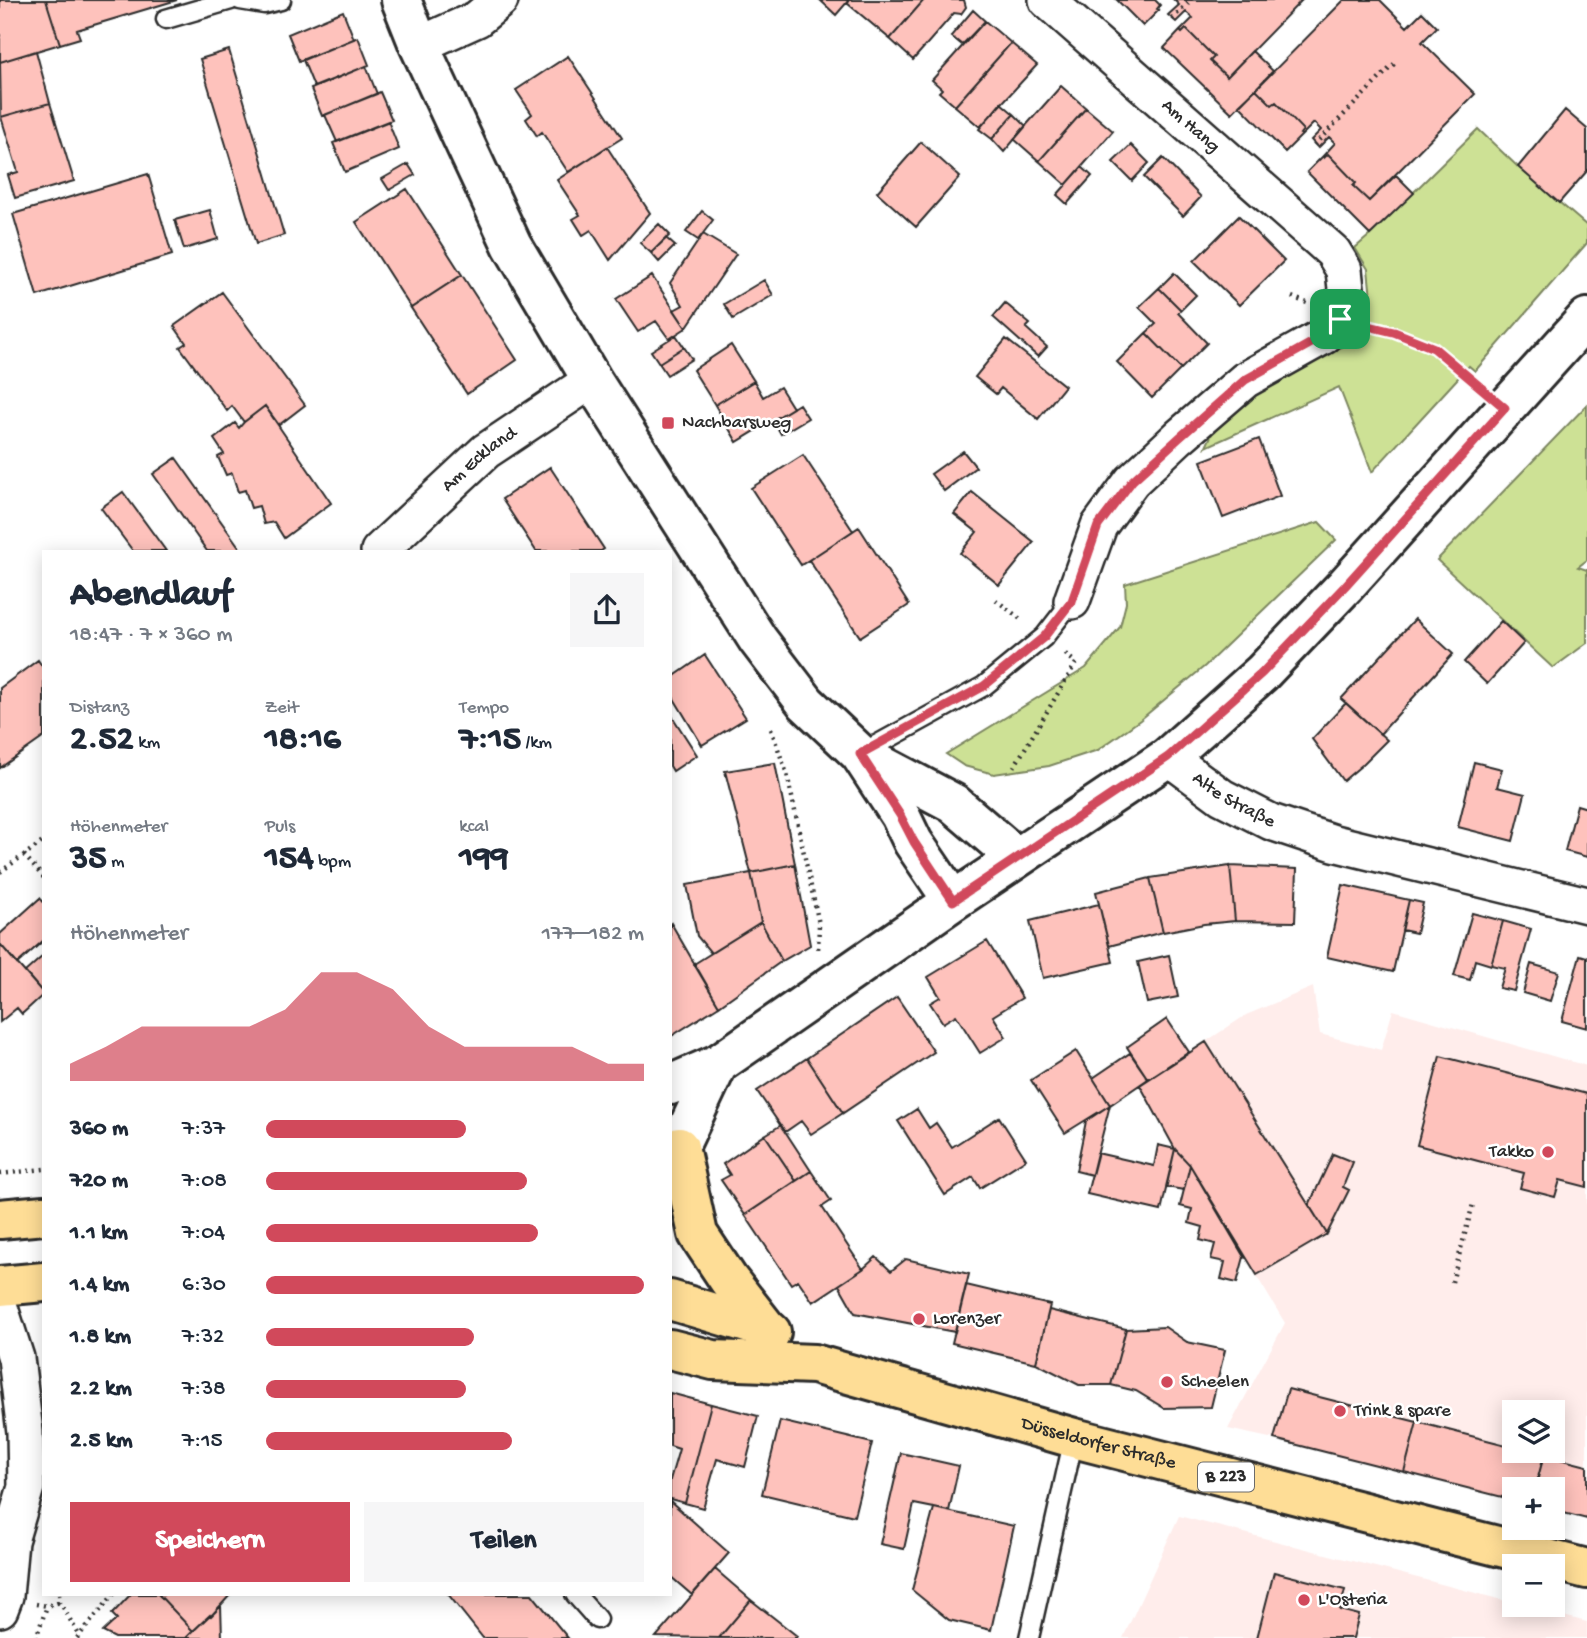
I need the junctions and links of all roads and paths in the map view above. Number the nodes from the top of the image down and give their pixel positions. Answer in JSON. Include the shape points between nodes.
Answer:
{"nodes":[{"id":1,"x":230,"y":0,"type":"edge"},
{"id":2,"x":240,"y":0,"type":"edge"},
{"id":3,"x":281,"y":0,"type":"edge"},
{"id":4,"x":401,"y":0,"type":"edge"},
{"id":5,"x":500,"y":0,"type":"edge"},
{"id":6,"x":1047,"y":0,"type":"edge"},
{"id":7,"x":1191,"y":0,"type":"edge"},
{"id":8,"x":166,"y":19,"type":"dead end"},
{"id":9,"x":1172,"y":19,"type":"dead end"},
{"id":10,"x":419,"y":45,"type":"junction"},
{"id":11,"x":1396,"y":62,"type":"dead end"},
{"id":12,"x":1314,"y":145,"type":"dead end"},
{"id":13,"x":1292,"y":297,"type":"dead end"},
{"id":14,"x":1587,"y":318,"type":"edge"},
{"id":15,"x":1340,"y":319,"type":"junction"},
{"id":16,"x":592,"y":380,"type":"junction"},
{"id":17,"x":1505,"y":408,"type":"junction"},
{"id":18,"x":380,"y":550,"type":"edge"},
{"id":19,"x":996,"y":600,"type":"dead end"},
{"id":20,"x":1072,"y":601,"type":"joint"},
{"id":21,"x":1044,"y":637,"type":"junction"},
{"id":22,"x":771,"y":729,"type":"dead end"},
{"id":23,"x":860,"y":754,"type":"junction"},
{"id":24,"x":1168,"y":757,"type":"junction"},
{"id":25,"x":1014,"y":767,"type":"dead end"},
{"id":26,"x":42,"y":842,"type":"edge"},
{"id":27,"x":24,"y":855,"type":"junction"},
{"id":28,"x":1017,"y":858,"type":"junction"},
{"id":29,"x":0,"y":872,"type":"edge"},
{"id":30,"x":42,"y":876,"type":"edge"},
{"id":31,"x":953,"y":901,"type":"junction"},
{"id":32,"x":1587,"y":905,"type":"edge"},
{"id":33,"x":818,"y":994,"type":"junction"},
{"id":34,"x":718,"y":1064,"type":"junction"},
{"id":35,"x":672,"y":1083,"type":"edge"},
{"id":36,"x":675,"y":1158,"type":"edge"},
{"id":37,"x":42,"y":1169,"type":"edge"},
{"id":38,"x":0,"y":1174,"type":"edge"},
{"id":39,"x":1473,"y":1204,"type":"dead end"},
{"id":40,"x":42,"y":1215,"type":"edge"},
{"id":41,"x":0,"y":1219,"type":"edge"},
{"id":42,"x":42,"y":1282,"type":"edge"},
{"id":43,"x":1452,"y":1282,"type":"dead end"},
{"id":44,"x":0,"y":1286,"type":"edge"},
{"id":45,"x":672,"y":1301,"type":"edge"},
{"id":46,"x":0,"y":1308,"type":"edge"},
{"id":47,"x":767,"y":1329,"type":"junction"},
{"id":48,"x":672,"y":1350,"type":"edge"},
{"id":49,"x":814,"y":1364,"type":"junction"},
{"id":50,"x":1074,"y":1438,"type":"junction"},
{"id":51,"x":5,"y":1530,"type":"edge"},
{"id":52,"x":1587,"y":1569,"type":"edge"},
{"id":53,"x":60,"y":1596,"type":"edge"},
{"id":54,"x":112,"y":1596,"type":"edge"},
{"id":55,"x":577,"y":1596,"type":"edge"},
{"id":56,"x":47,"y":1606,"type":"dead end"},
{"id":57,"x":0,"y":1609,"type":"edge"},
{"id":58,"x":597,"y":1619,"type":"dead end"},
{"id":59,"x":79,"y":1637,"type":"edge"},
{"id":60,"x":36,"y":1638,"type":"edge"},
{"id":61,"x":1029,"y":1638,"type":"edge"}],
"edges":[{"from":1,"to":8,"type":"lane"},
{"from":2,"to":3,"type":"lane","via":[[264,4]]},
{"from":4,"to":10,"type":"main road"},
{"from":5,"to":10,"type":"street","via":[[477,19]]},
{"from":6,"to":15,"type":"street","name":"Am Hang","via":[[1333,252],[1344,270],[1347,298]]},
{"from":7,"to":9,"type":"path"},
{"from":10,"to":16,"type":"main road","via":[[512,245]]},
{"from":11,"to":12,"type":"path"},
{"from":13,"to":15,"type":"path"},
{"from":14,"to":17,"type":"main road"},
{"from":15,"to":17,"type":"path","via":[[1434,348]]},
{"from":15,"to":20,"type":"street","via":[[1324,336],[1245,380],[1132,481],[1098,526]]},
{"from":16,"to":18,"type":"street","name":"Am Eckland","via":[[486,451]]},
{"from":16,"to":23,"type":"main road","via":[[758,640],[806,703]]},
{"from":17,"to":24,"type":"main road","via":[[1262,673]]},
{"from":19,"to":21,"type":"path"},
{"from":20,"to":21,"type":"lane"},
{"from":21,"to":23,"type":"lane","via":[[984,686]]},
{"from":21,"to":25,"type":"path","via":[[1076,663]]},
{"from":22,"to":33,"type":"path","via":[[787,774],[818,924]]},
{"from":23,"to":28,"type":"main road","via":[[953,803]]},
{"from":23,"to":31,"type":"main road"},
{"from":24,"to":28,"type":"main road"},
{"from":24,"to":32,"type":"street","name":"Alte Straße","via":[[1222,797],[1271,822],[1334,843]]},
{"from":26,"to":27,"type":"path"},
{"from":27,"to":29,"type":"path"},
{"from":27,"to":30,"type":"path"},
{"from":28,"to":31,"type":"main road"},
{"from":31,"to":33,"type":"main road"},
{"from":33,"to":34,"type":"main road"},
{"from":34,"to":35,"type":"main road"},
{"from":34,"to":36,"type":"main road"},
{"from":36,"to":47,"type":"main road","via":[[698,1234]]},
{"from":37,"to":38,"type":"path"},
{"from":39,"to":43,"type":"path"},
{"from":40,"to":41,"type":"main road"},
{"from":42,"to":44,"type":"main road"},
{"from":45,"to":47,"type":"main road","name":"Düsseldorfer Straße","number":"B 223"},
{"from":46,"to":51,"type":"street","via":[[16,1358],[25,1432],[26,1487]]},
{"from":47,"to":49,"type":"main road","name":"Düsseldorfer Straße","number":"B 223"},
{"from":48,"to":49,"type":"main road","name":"Düsseldorfer Straße","number":"B 223","via":[[713,1360]]},
{"from":49,"to":50,"type":"main road","name":"Düsseldorfer Straße","number":"B 223"},
{"from":50,"to":52,"type":"main road","name":"Düsseldorfer Straße","number":"B 223"},
{"from":50,"to":61,"type":"lane"},
{"from":51,"to":57,"type":"street","via":[[5,1596]]},
{"from":53,"to":59,"type":"path"},
{"from":54,"to":59,"type":"path"},
{"from":55,"to":58,"type":"lane"},
{"from":56,"to":60,"type":"path"}]}
